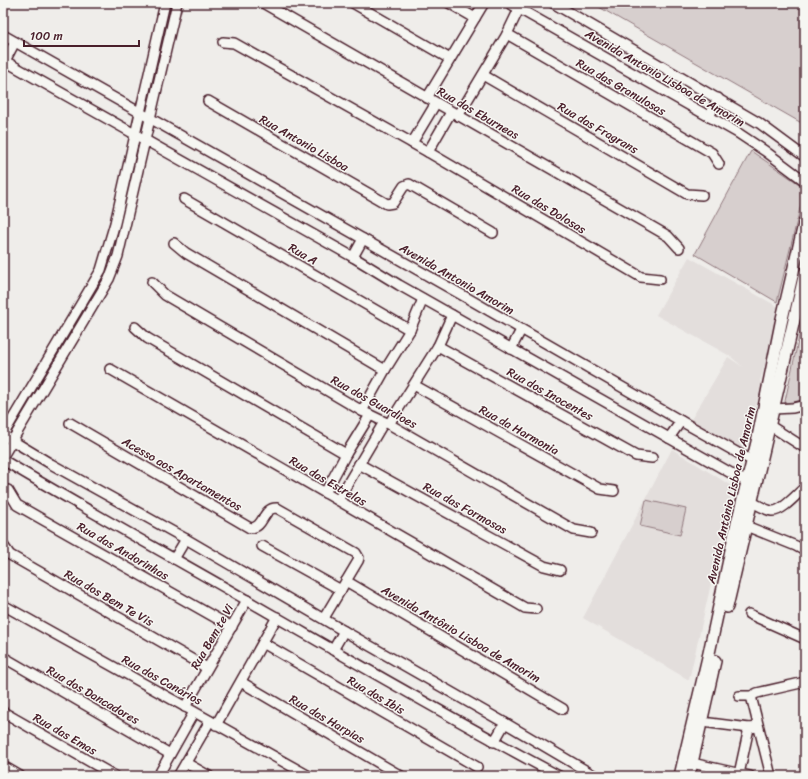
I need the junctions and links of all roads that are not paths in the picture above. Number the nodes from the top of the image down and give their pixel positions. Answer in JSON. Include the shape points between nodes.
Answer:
{"nodes":[{"id":1,"x":165,"y":3,"type":"edge"},
{"id":2,"x":177,"y":3,"type":"edge"},
{"id":3,"x":263,"y":3,"type":"edge"},
{"id":4,"x":353,"y":3,"type":"edge"},
{"id":5,"x":449,"y":3,"type":"edge"},
{"id":6,"x":484,"y":3,"type":"edge"},
{"id":7,"x":509,"y":3,"type":"edge"},
{"id":8,"x":552,"y":3,"type":"edge"},
{"id":9,"x":519,"y":9,"type":"junction"},
{"id":10,"x":475,"y":18,"type":"junction"},
{"id":11,"x":507,"y":34,"type":"junction"},
{"id":12,"x":3,"y":35,"type":"edge"},
{"id":13,"x":15,"y":42,"type":"junction"},
{"id":14,"x":223,"y":42,"type":"dead end"},
{"id":15,"x":450,"y":59,"type":"junction"},
{"id":16,"x":4,"y":60,"type":"edge"},
{"id":17,"x":483,"y":75,"type":"junction"},
{"id":18,"x":427,"y":98,"type":"junction"},
{"id":19,"x":718,"y":98,"type":"junction"},
{"id":20,"x":208,"y":101,"type":"dead end"},
{"id":21,"x":436,"y":103,"type":"junction"},
{"id":22,"x":140,"y":113,"type":"junction"},
{"id":23,"x":455,"y":114,"type":"junction"},
{"id":24,"x":708,"y":117,"type":"junction"},
{"id":25,"x":150,"y":118,"type":"junction"},
{"id":26,"x":135,"y":134,"type":"junction"},
{"id":27,"x":145,"y":140,"type":"junction"},
{"id":28,"x":412,"y":143,"type":"junction"},
{"id":29,"x":428,"y":152,"type":"junction"},
{"id":30,"x":805,"y":158,"type":"edge"},
{"id":31,"x":719,"y":164,"type":"dead end"},
{"id":32,"x":805,"y":181,"type":"edge"},
{"id":33,"x":702,"y":195,"type":"dead end"},
{"id":34,"x":184,"y":199,"type":"dead end"},
{"id":35,"x":805,"y":220,"type":"edge"},
{"id":36,"x":493,"y":233,"type":"dead end"},
{"id":37,"x":363,"y":240,"type":"junction"},
{"id":38,"x":174,"y":243,"type":"dead end"},
{"id":39,"x":679,"y":248,"type":"dead end"},
{"id":40,"x":353,"y":257,"type":"junction"},
{"id":41,"x":805,"y":273,"type":"edge"},
{"id":42,"x":660,"y":279,"type":"dead end"},
{"id":43,"x":152,"y":282,"type":"dead end"},
{"id":44,"x":424,"y":299,"type":"junction"},
{"id":45,"x":452,"y":316,"type":"junction"},
{"id":46,"x":135,"y":327,"type":"dead end"},
{"id":47,"x":410,"y":330,"type":"junction"},
{"id":48,"x":521,"y":330,"type":"junction"},
{"id":49,"x":438,"y":346,"type":"junction"},
{"id":50,"x":511,"y":349,"type":"junction"},
{"id":51,"x":110,"y":369,"type":"dead end"},
{"id":52,"x":385,"y":370,"type":"junction"},
{"id":53,"x":414,"y":384,"type":"junction"},
{"id":54,"x":805,"y":405,"type":"edge"},
{"id":55,"x":773,"y":409,"type":"junction"},
{"id":56,"x":366,"y":413,"type":"junction"},
{"id":57,"x":681,"y":421,"type":"junction"},
{"id":58,"x":70,"y":423,"type":"dead end"},
{"id":59,"x":387,"y":423,"type":"junction"},
{"id":60,"x":769,"y":425,"type":"junction"},
{"id":61,"x":3,"y":435,"type":"edge"},
{"id":62,"x":669,"y":438,"type":"junction"},
{"id":63,"x":12,"y":441,"type":"junction"},
{"id":64,"x":805,"y":448,"type":"edge"},
{"id":65,"x":346,"y":454,"type":"junction"},
{"id":66,"x":3,"y":456,"type":"edge"},
{"id":67,"x":652,"y":458,"type":"dead end"},
{"id":68,"x":3,"y":460,"type":"edge"},
{"id":69,"x":757,"y":461,"type":"junction"},
{"id":70,"x":359,"y":464,"type":"junction"},
{"id":71,"x":751,"y":484,"type":"junction"},
{"id":72,"x":805,"y":487,"type":"edge"},
{"id":73,"x":8,"y":490,"type":"dead end"},
{"id":74,"x":614,"y":491,"type":"dead end"},
{"id":75,"x":325,"y":493,"type":"junction"},
{"id":76,"x":338,"y":500,"type":"junction"},
{"id":77,"x":752,"y":502,"type":"junction"},
{"id":78,"x":746,"y":526,"type":"junction"},
{"id":79,"x":591,"y":533,"type":"dead end"},
{"id":80,"x":186,"y":539,"type":"junction"},
{"id":81,"x":3,"y":545,"type":"edge"},
{"id":82,"x":262,"y":546,"type":"dead end"},
{"id":83,"x":805,"y":551,"type":"edge"},
{"id":84,"x":174,"y":559,"type":"junction"},
{"id":85,"x":560,"y":570,"type":"dead end"},
{"id":86,"x":346,"y":581,"type":"junction"},
{"id":87,"x":340,"y":590,"type":"junction"},
{"id":88,"x":247,"y":600,"type":"junction"},
{"id":89,"x":3,"y":605,"type":"edge"},
{"id":90,"x":536,"y":609,"type":"dead end"},
{"id":91,"x":749,"y":614,"type":"dead end"},
{"id":92,"x":277,"y":617,"type":"junction"},
{"id":93,"x":324,"y":618,"type":"junction"},
{"id":94,"x":232,"y":627,"type":"junction"},
{"id":95,"x":344,"y":631,"type":"junction"},
{"id":96,"x":805,"y":639,"type":"edge"},
{"id":97,"x":262,"y":643,"type":"junction"},
{"id":98,"x":333,"y":650,"type":"junction"},
{"id":99,"x":3,"y":657,"type":"edge"},
{"id":100,"x":207,"y":668,"type":"junction"},
{"id":101,"x":241,"y":682,"type":"junction"},
{"id":102,"x":805,"y":682,"type":"edge"},
{"id":103,"x":739,"y":696,"type":"dead end"},
{"id":104,"x":751,"y":696,"type":"junction"},
{"id":105,"x":184,"y":707,"type":"junction"},
{"id":106,"x":563,"y":709,"type":"dead end"},
{"id":107,"x":3,"y":712,"type":"edge"},
{"id":108,"x":194,"y":712,"type":"junction"},
{"id":109,"x":702,"y":722,"type":"junction"},
{"id":110,"x":213,"y":723,"type":"junction"},
{"id":111,"x":505,"y":723,"type":"junction"},
{"id":112,"x":758,"y":727,"type":"junction"},
{"id":113,"x":749,"y":728,"type":"junction"},
{"id":114,"x":494,"y":742,"type":"junction"},
{"id":115,"x":170,"y":754,"type":"junction"},
{"id":116,"x":186,"y":763,"type":"junction"},
{"id":117,"x":692,"y":763,"type":"junction"},
{"id":118,"x":3,"y":766,"type":"edge"},
{"id":119,"x":477,"y":767,"type":"dead end"},
{"id":120,"x":739,"y":774,"type":"junction"},
{"id":121,"x":20,"y":776,"type":"edge"},
{"id":122,"x":115,"y":776,"type":"edge"},
{"id":123,"x":158,"y":776,"type":"edge"},
{"id":124,"x":178,"y":776,"type":"edge"},
{"id":125,"x":208,"y":776,"type":"edge"},
{"id":126,"x":309,"y":776,"type":"edge"},
{"id":127,"x":401,"y":776,"type":"edge"},
{"id":128,"x":559,"y":776,"type":"edge"},
{"id":129,"x":595,"y":776,"type":"edge"},
{"id":130,"x":680,"y":776,"type":"edge"},
{"id":131,"x":689,"y":776,"type":"edge"},
{"id":132,"x":750,"y":776,"type":"edge"},
{"id":133,"x":771,"y":776,"type":"edge"}],
"edges":[{"from":1,"to":22,"type":"street"},
{"from":2,"to":25,"type":"street"},
{"from":3,"to":18,"type":"street","name":"Rua das Eburneas"},
{"from":4,"to":15,"type":"street"},
{"from":5,"to":10,"type":"street"},
{"from":6,"to":10,"type":"street"},
{"from":7,"to":9,"type":"street","name":"Avenida Antonio Lisboa de Amorim"},
{"from":8,"to":19,"type":"street","name":"Avenida Antonio Lisboa de Amorim"},
{"from":9,"to":11,"type":"street"},
{"from":9,"to":24,"type":"street","name":"Avenida Antonio Lisboa de Amorim"},
{"from":10,"to":15,"type":"street"},
{"from":11,"to":17,"type":"street"},
{"from":11,"to":31,"type":"street","name":"Rua das Granulosas","via":[[712,153]]},
{"from":12,"to":13,"type":"street","name":"Avenida Antonio Amorim"},
{"from":13,"to":16,"type":"street"},
{"from":13,"to":22,"type":"street","name":"Avenida Antonio Amorim"},
{"from":14,"to":28,"type":"street","name":"Rua das Dolosas","via":[[234,43]]},
{"from":15,"to":18,"type":"street"},
{"from":16,"to":26,"type":"street"},
{"from":17,"to":23,"type":"street"},
{"from":17,"to":33,"type":"street","name":"Rua das Fragrans","via":[[687,194]]},
{"from":18,"to":21,"type":"street","name":"Rua das Eburneas"},
{"from":19,"to":24,"type":"street"},
{"from":19,"to":30,"type":"street","name":"Avenida Antonio Lisboa de Amorim","via":[[759,123]]},
{"from":20,"to":36,"type":"street","name":"Rua Antonio Lisboa","via":[[389,205],[409,184]]},
{"from":21,"to":23,"type":"street","name":"Rua das Eburneas"},
{"from":21,"to":28,"type":"street"},
{"from":22,"to":25,"type":"street","name":"Avenida Antonio Amorim"},
{"from":22,"to":26,"type":"street"},
{"from":23,"to":29,"type":"street"},
{"from":23,"to":39,"type":"street","name":"Rua das Eburneas","via":[[668,236]]},
{"from":24,"to":32,"type":"street","name":"Avenida Antonio Lisboa de Amorim","via":[[765,150]]},
{"from":25,"to":27,"type":"street"},
{"from":25,"to":37,"type":"street","name":"Avenida Antonio Amorim"},
{"from":26,"to":27,"type":"street"},
{"from":26,"to":61,"type":"street","via":[[101,270]]},
{"from":27,"to":40,"type":"street"},
{"from":27,"to":63,"type":"street","via":[[118,256],[109,279]]},
{"from":28,"to":29,"type":"street","name":"Rua das Dolosas"},
{"from":29,"to":42,"type":"street","name":"Rua das Dolosas","via":[[641,278]]},
{"from":34,"to":47,"type":"street","name":"Rua A"},
{"from":35,"to":69,"type":"main road","name":"Avenida Antônio Lisboa de Amorim","via":[[789,284],[757,442]]},
{"from":37,"to":40,"type":"street"},
{"from":37,"to":48,"type":"street","name":"Avenida Antonio Amorim","via":[[464,292]]},
{"from":38,"to":52,"type":"street","via":[[186,253]]},
{"from":40,"to":44,"type":"street"},
{"from":41,"to":55,"type":"main road","name":"Avenida Antônio Lisboa de Amorim"},
{"from":43,"to":56,"type":"street","name":"Rua dos Guardioes","via":[[165,295]]},
{"from":44,"to":45,"type":"street"},
{"from":44,"to":47,"type":"street"},
{"from":45,"to":49,"type":"street"},
{"from":45,"to":50,"type":"street"},
{"from":46,"to":65,"type":"street","via":[[146,338]]},
{"from":47,"to":52,"type":"street"},
{"from":48,"to":50,"type":"street"},
{"from":48,"to":57,"type":"street","name":"Avenida Antonio Amorim"},
{"from":49,"to":53,"type":"street"},
{"from":49,"to":67,"type":"street","name":"Rua dos Inocentes","via":[[636,456]]},
{"from":50,"to":62,"type":"street"},
{"from":51,"to":75,"type":"street","name":"Rua das Estrelas"},
{"from":52,"to":56,"type":"street"},
{"from":53,"to":59,"type":"street"},
{"from":53,"to":74,"type":"street","name":"Rua da Harmonia","via":[[600,489]]},
{"from":54,"to":55,"type":"street"},
{"from":55,"to":60,"type":"main road","name":"Avenida Antônio Lisboa de Amorim"},
{"from":56,"to":59,"type":"street","name":"Rua dos Guardioes"},
{"from":56,"to":65,"type":"street"},
{"from":57,"to":62,"type":"street"},
{"from":57,"to":69,"type":"street","name":"Avenida Antonio Amorim","via":[[745,458]]},
{"from":58,"to":86,"type":"street","name":"Acesso aos Apartamentos","via":[[250,528],[259,525],[268,510],[277,508],[358,555],[358,561]]},
{"from":59,"to":70,"type":"street"},
{"from":59,"to":79,"type":"street","name":"Rua dos Guardioes","via":[[574,530]]},
{"from":60,"to":64,"type":"street"},
{"from":60,"to":69,"type":"main road","name":"Avenida Antônio Lisboa de Amorim"},
{"from":61,"to":63,"type":"street"},
{"from":62,"to":71,"type":"street"},
{"from":63,"to":66,"type":"street"},
{"from":63,"to":80,"type":"street"},
{"from":65,"to":75,"type":"street"},
{"from":68,"to":84,"type":"street"},
{"from":69,"to":71,"type":"main road","name":"Avenida Antônio Lisboa de Amorim"},
{"from":70,"to":76,"type":"street"},
{"from":70,"to":85,"type":"street","name":"Rua das Formosas","via":[[544,566]]},
{"from":71,"to":77,"type":"main road","name":"Avenida Antônio Lisboa de Amorim"},
{"from":71,"to":130,"type":"main road","name":"Avenida Antônio Lisboa de Amorim"},
{"from":72,"to":77,"type":"street","via":[[777,510]]},
{"from":73,"to":94,"type":"street","name":"Rua das Andorinhas","via":[[17,505]]},
{"from":75,"to":76,"type":"street","name":"Rua das Estrelas"},
{"from":76,"to":90,"type":"street","name":"Rua das Estrelas","via":[[525,608]]},
{"from":77,"to":78,"type":"main road","name":"Avenida Antônio Lisboa de Amorim"},
{"from":78,"to":83,"type":"street"},
{"from":78,"to":109,"type":"main road","name":"Avenida Antônio Lisboa de Amorim"},
{"from":80,"to":84,"type":"street"},
{"from":80,"to":93,"type":"street"},
{"from":81,"to":100,"type":"street","name":"Rua dos Bem Te Vis","via":[[10,555]]},
{"from":82,"to":87,"type":"street"},
{"from":84,"to":88,"type":"street"},
{"from":86,"to":87,"type":"street"},
{"from":86,"to":106,"type":"street","name":"Avenida Antônio Lisboa de Amorim"},
{"from":87,"to":93,"type":"street"},
{"from":88,"to":92,"type":"street"},
{"from":88,"to":94,"type":"street","name":"Rua Bem te Vi"},
{"from":89,"to":105,"type":"street","name":"Rua dos Canários"},
{"from":91,"to":96,"type":"street"},
{"from":92,"to":97,"type":"street"},
{"from":92,"to":98,"type":"street"},
{"from":93,"to":95,"type":"street"},
{"from":94,"to":100,"type":"street","name":"Rua Bem te Vi"},
{"from":95,"to":98,"type":"street"},
{"from":95,"to":111,"type":"street"},
{"from":97,"to":101,"type":"street"},
{"from":97,"to":119,"type":"street","name":"Rua dos Ibis"},
{"from":98,"to":114,"type":"street"},
{"from":99,"to":115,"type":"street","name":"Rua dos Dancadores"},
{"from":100,"to":105,"type":"street","name":"Rua Bem te Vi"},
{"from":101,"to":110,"type":"street"},
{"from":101,"to":127,"type":"street","name":"Rua das Harpias"},
{"from":102,"to":104,"type":"street"},
{"from":103,"to":104,"type":"street"},
{"from":104,"to":112,"type":"street"},
{"from":105,"to":108,"type":"street","name":"Rua dos Canários"},
{"from":107,"to":122,"type":"street","name":"Rua das Emas"},
{"from":108,"to":110,"type":"street","name":"Rua dos Canários"},
{"from":108,"to":115,"type":"street"},
{"from":109,"to":113,"type":"street"},
{"from":109,"to":117,"type":"main road","name":"Avenida Antônio Lisboa de Amorim"},
{"from":110,"to":116,"type":"street"},
{"from":110,"to":126,"type":"street","name":"Rua dos Canários"},
{"from":111,"to":114,"type":"street"},
{"from":111,"to":129,"type":"street"},
{"from":112,"to":113,"type":"street"},
{"from":112,"to":133,"type":"street"},
{"from":113,"to":120,"type":"street"},
{"from":114,"to":128,"type":"street"},
{"from":115,"to":123,"type":"street"},
{"from":116,"to":124,"type":"street"},
{"from":116,"to":125,"type":"street"},
{"from":117,"to":120,"type":"street"},
{"from":117,"to":131,"type":"main road","name":"Avenida Antônio Lisboa de Amorim"},
{"from":118,"to":121,"type":"street"},
{"from":120,"to":132,"type":"street"}]}
